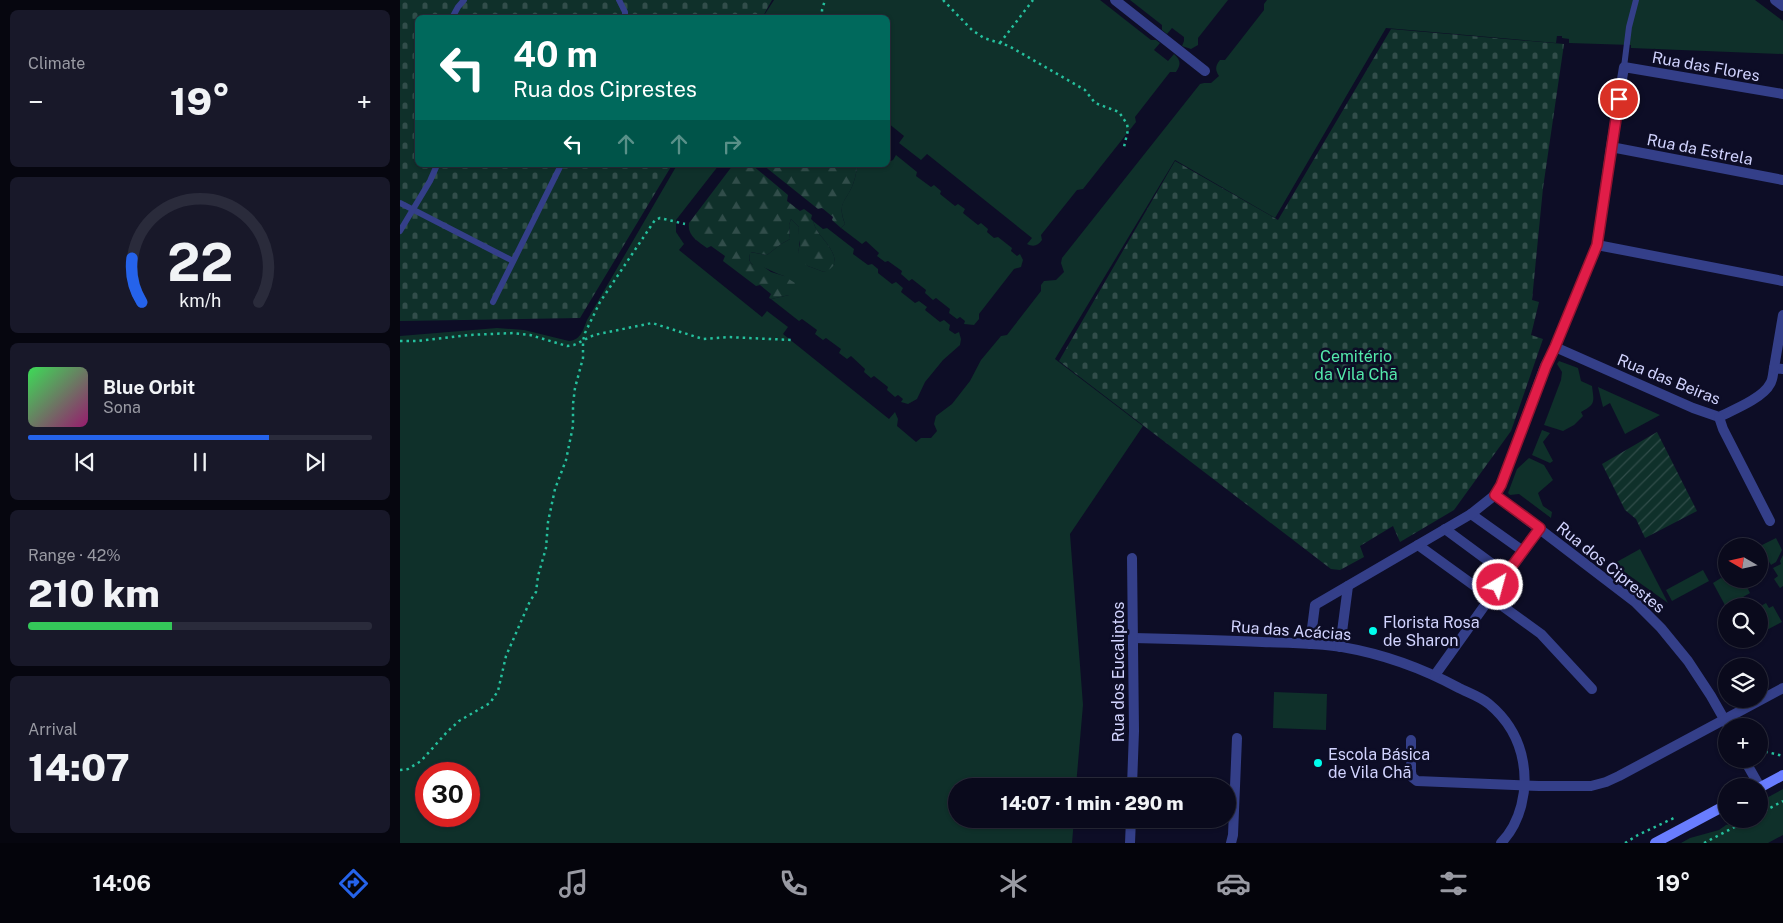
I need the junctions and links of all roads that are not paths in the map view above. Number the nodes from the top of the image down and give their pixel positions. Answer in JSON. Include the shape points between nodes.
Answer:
{"nodes":[{"id":1,"x":464,"y":0,"type":"edge"},
{"id":2,"x":619,"y":0,"type":"edge"},
{"id":3,"x":1115,"y":0,"type":"edge"},
{"id":4,"x":1636,"y":0,"type":"edge"},
{"id":5,"x":1775,"y":0,"type":"edge"},
{"id":6,"x":1783,"y":6,"type":"edge"},
{"id":7,"x":454,"y":15,"type":"edge"},
{"id":8,"x":626,"y":15,"type":"edge"},
{"id":9,"x":1624,"y":67,"type":"junction"},
{"id":10,"x":1205,"y":71,"type":"dead end"},
{"id":11,"x":1783,"y":94,"type":"edge"},
{"id":12,"x":1611,"y":147,"type":"junction"},
{"id":13,"x":436,"y":167,"type":"edge"},
{"id":14,"x":560,"y":167,"type":"edge"},
{"id":15,"x":1783,"y":180,"type":"edge"},
{"id":16,"x":400,"y":203,"type":"edge"},
{"id":17,"x":414,"y":210,"type":"junction"},
{"id":18,"x":400,"y":231,"type":"edge"},
{"id":19,"x":1597,"y":245,"type":"junction"},
{"id":20,"x":514,"y":261,"type":"junction"},
{"id":21,"x":1783,"y":282,"type":"edge"},
{"id":22,"x":493,"y":302,"type":"dead end"},
{"id":23,"x":1783,"y":315,"type":"edge"},
{"id":24,"x":1555,"y":347,"type":"junction"},
{"id":25,"x":1779,"y":369,"type":"edge"},
{"id":26,"x":1719,"y":417,"type":"junction"},
{"id":27,"x":1495,"y":495,"type":"junction"},
{"id":28,"x":1471,"y":514,"type":"junction"},
{"id":29,"x":1770,"y":521,"type":"dead end"},
{"id":30,"x":1540,"y":528,"type":"junction"},
{"id":31,"x":1445,"y":529,"type":"junction"},
{"id":32,"x":1418,"y":545,"type":"junction"},
{"id":33,"x":1523,"y":551,"type":"junction"},
{"id":34,"x":1132,"y":558,"type":"dead end"},
{"id":35,"x":1506,"y":574,"type":"junction"},
{"id":36,"x":1348,"y":586,"type":"junction"},
{"id":37,"x":1490,"y":597,"type":"junction"},
{"id":38,"x":1133,"y":638,"type":"junction"},
{"id":39,"x":1310,"y":644,"type":"junction"},
{"id":40,"x":1340,"y":647,"type":"junction"},
{"id":41,"x":1435,"y":674,"type":"junction"},
{"id":42,"x":1592,"y":688,"type":"dead end"},
{"id":43,"x":1783,"y":688,"type":"edge"},
{"id":44,"x":1723,"y":718,"type":"edge"},
{"id":45,"x":1734,"y":718,"type":"edge"},
{"id":46,"x":1718,"y":727,"type":"edge"},
{"id":47,"x":1236,"y":738,"type":"dead end"},
{"id":48,"x":1412,"y":740,"type":"dead end"},
{"id":49,"x":1783,"y":775,"type":"edge"},
{"id":50,"x":1132,"y":778,"type":"edge"},
{"id":51,"x":1768,"y":783,"type":"edge"},
{"id":52,"x":1524,"y":786,"type":"junction"},
{"id":53,"x":1718,"y":809,"type":"edge"},
{"id":54,"x":1131,"y":828,"type":"edge"},
{"id":55,"x":1130,"y":843,"type":"edge"},
{"id":56,"x":1231,"y":843,"type":"edge"},
{"id":57,"x":1501,"y":843,"type":"edge"},
{"id":58,"x":1655,"y":843,"type":"edge"}],
"edges":[{"from":1,"to":7,"type":"lane"},
{"from":2,"to":8,"type":"lane"},
{"from":3,"to":10,"type":"street"},
{"from":4,"to":9,"type":"lane"},
{"from":5,"to":6,"type":"street"},
{"from":9,"to":11,"type":"street","name":"Rua das Flores"},
{"from":9,"to":12,"type":"street"},
{"from":12,"to":15,"type":"street","name":"Rua da Estrela"},
{"from":12,"to":19,"type":"street"},
{"from":13,"to":17,"type":"lane"},
{"from":14,"to":20,"type":"lane"},
{"from":16,"to":17,"type":"lane"},
{"from":17,"to":18,"type":"lane"},
{"from":17,"to":20,"type":"lane"},
{"from":19,"to":21,"type":"street"},
{"from":19,"to":24,"type":"street"},
{"from":20,"to":22,"type":"lane"},
{"from":23,"to":25,"type":"street","name":"Rua das Beiras"},
{"from":24,"to":26,"type":"street","name":"Rua das Beiras"},
{"from":24,"to":27,"type":"street"},
{"from":25,"to":26,"type":"street","name":"Rua das Beiras","via":[[1762,392]]},
{"from":26,"to":29,"type":"street"},
{"from":27,"to":28,"type":"street"},
{"from":27,"to":30,"type":"street","name":"Rua dos Ciprestes"},
{"from":28,"to":31,"type":"street"},
{"from":28,"to":33,"type":"street"},
{"from":30,"to":33,"type":"street"},
{"from":30,"to":44,"type":"street","name":"Rua dos Ciprestes","via":[[1635,602],[1661,628],[1688,661]]},
{"from":31,"to":32,"type":"street"},
{"from":31,"to":35,"type":"street"},
{"from":32,"to":36,"type":"street"},
{"from":32,"to":37,"type":"street"},
{"from":33,"to":35,"type":"street"},
{"from":34,"to":38,"type":"street","name":"Rua dos Eucaliptos"},
{"from":35,"to":37,"type":"street"},
{"from":36,"to":39,"type":"street","via":[[1315,605]]},
{"from":36,"to":40,"type":"street"},
{"from":37,"to":41,"type":"street"},
{"from":37,"to":42,"type":"street","via":[[1541,634]]},
{"from":38,"to":39,"type":"street","name":"Rua das Acácias"},
{"from":38,"to":50,"type":"street","name":"Rua dos Eucaliptos"},
{"from":39,"to":40,"type":"street","name":"Rua das Acácias"},
{"from":40,"to":41,"type":"street","name":"Rua das Acácias","via":[[1407,663]]},
{"from":41,"to":52,"type":"street","name":"Rua das Acácias","via":[[1488,703],[1503,718],[1515,735],[1521,752]]},
{"from":43,"to":45,"type":"street"},
{"from":46,"to":52,"type":"street","via":[[1606,782],[1591,786]]},
{"from":47,"to":56,"type":"street"},
{"from":48,"to":52,"type":"street","via":[[1411,772],[1416,781]]},
{"from":49,"to":51,"type":"main road"},
{"from":52,"to":57,"type":"street","name":"Rua das Acácias","via":[[1519,815]]},
{"from":53,"to":58,"type":"main road"},
{"from":54,"to":55,"type":"street"}]}
